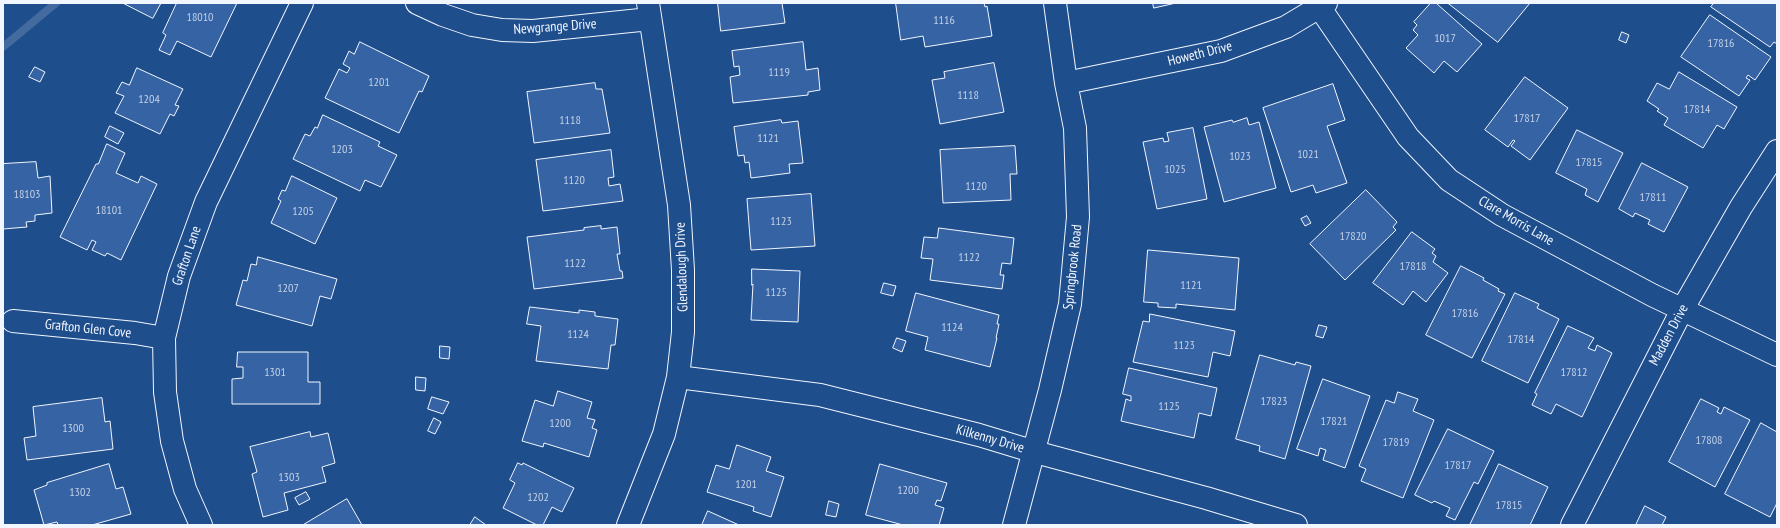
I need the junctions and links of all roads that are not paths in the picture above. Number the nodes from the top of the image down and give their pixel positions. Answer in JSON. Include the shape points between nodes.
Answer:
{"nodes":[{"id":1,"x":302,"y":3,"type":"edge"},
{"id":2,"x":417,"y":3,"type":"edge"},
{"id":3,"x":1055,"y":3,"type":"edge"},
{"id":4,"x":1323,"y":6,"type":"edge"},
{"id":5,"x":649,"y":11,"type":"edge"},
{"id":6,"x":1066,"y":83,"type":"junction"},
{"id":7,"x":1777,"y":151,"type":"edge"},
{"id":8,"x":1682,"y":310,"type":"junction"},
{"id":9,"x":13,"y":322,"type":"dead end"},
{"id":10,"x":164,"y":338,"type":"junction"},
{"id":11,"x":1777,"y":355,"type":"edge"},
{"id":12,"x":678,"y":377,"type":"junction"},
{"id":13,"x":1035,"y":452,"type":"junction"},
{"id":14,"x":201,"y":525,"type":"edge"},
{"id":15,"x":628,"y":525,"type":"edge"},
{"id":16,"x":1014,"y":525,"type":"edge"},
{"id":17,"x":1296,"y":525,"type":"edge"},
{"id":18,"x":1572,"y":525,"type":"edge"}],
"edges":[{"from":1,"to":10,"type":"street","name":"Grafton Lane","via":[[206,202],[179,276]]},
{"from":2,"to":5,"type":"street","name":"Newgrange Drive","via":[[443,16],[472,25],[502,30],[533,31]]},
{"from":3,"to":6,"type":"street","name":"Springbrook Road"},
{"from":4,"to":6,"type":"street","name":"Howeth Drive","via":[[1286,27],[1221,51]]},
{"from":4,"to":8,"type":"street","name":"Clare Morris Lane","via":[[1408,137],[1449,180],[1502,215]]},
{"from":5,"to":12,"type":"street","name":"Glendalough Drive","via":[[680,205],[683,332]]},
{"from":6,"to":13,"type":"street","name":"Springbrook Road","via":[[1074,128],[1078,217],[1070,304]]},
{"from":7,"to":8,"type":"street","name":"Madden Drive","via":[[1741,207]]},
{"from":8,"to":11,"type":"street","name":"Clare Morris Lane"},
{"from":8,"to":18,"type":"street","name":"Madden Drive"},
{"from":9,"to":10,"type":"street","name":"Grafton Glen Cove"},
{"from":10,"to":14,"type":"street","name":"Grafton Lane","via":[[165,392],[172,441],[185,489]]},
{"from":12,"to":13,"type":"street","name":"Kilkenny Drive","via":[[820,395],[979,435]]},
{"from":12,"to":15,"type":"street","name":"Glendalough Drive","via":[[664,434]]},
{"from":13,"to":16,"type":"street","name":"Springbrook Road"},
{"from":13,"to":17,"type":"street","name":"Kilkenny Drive"}]}
